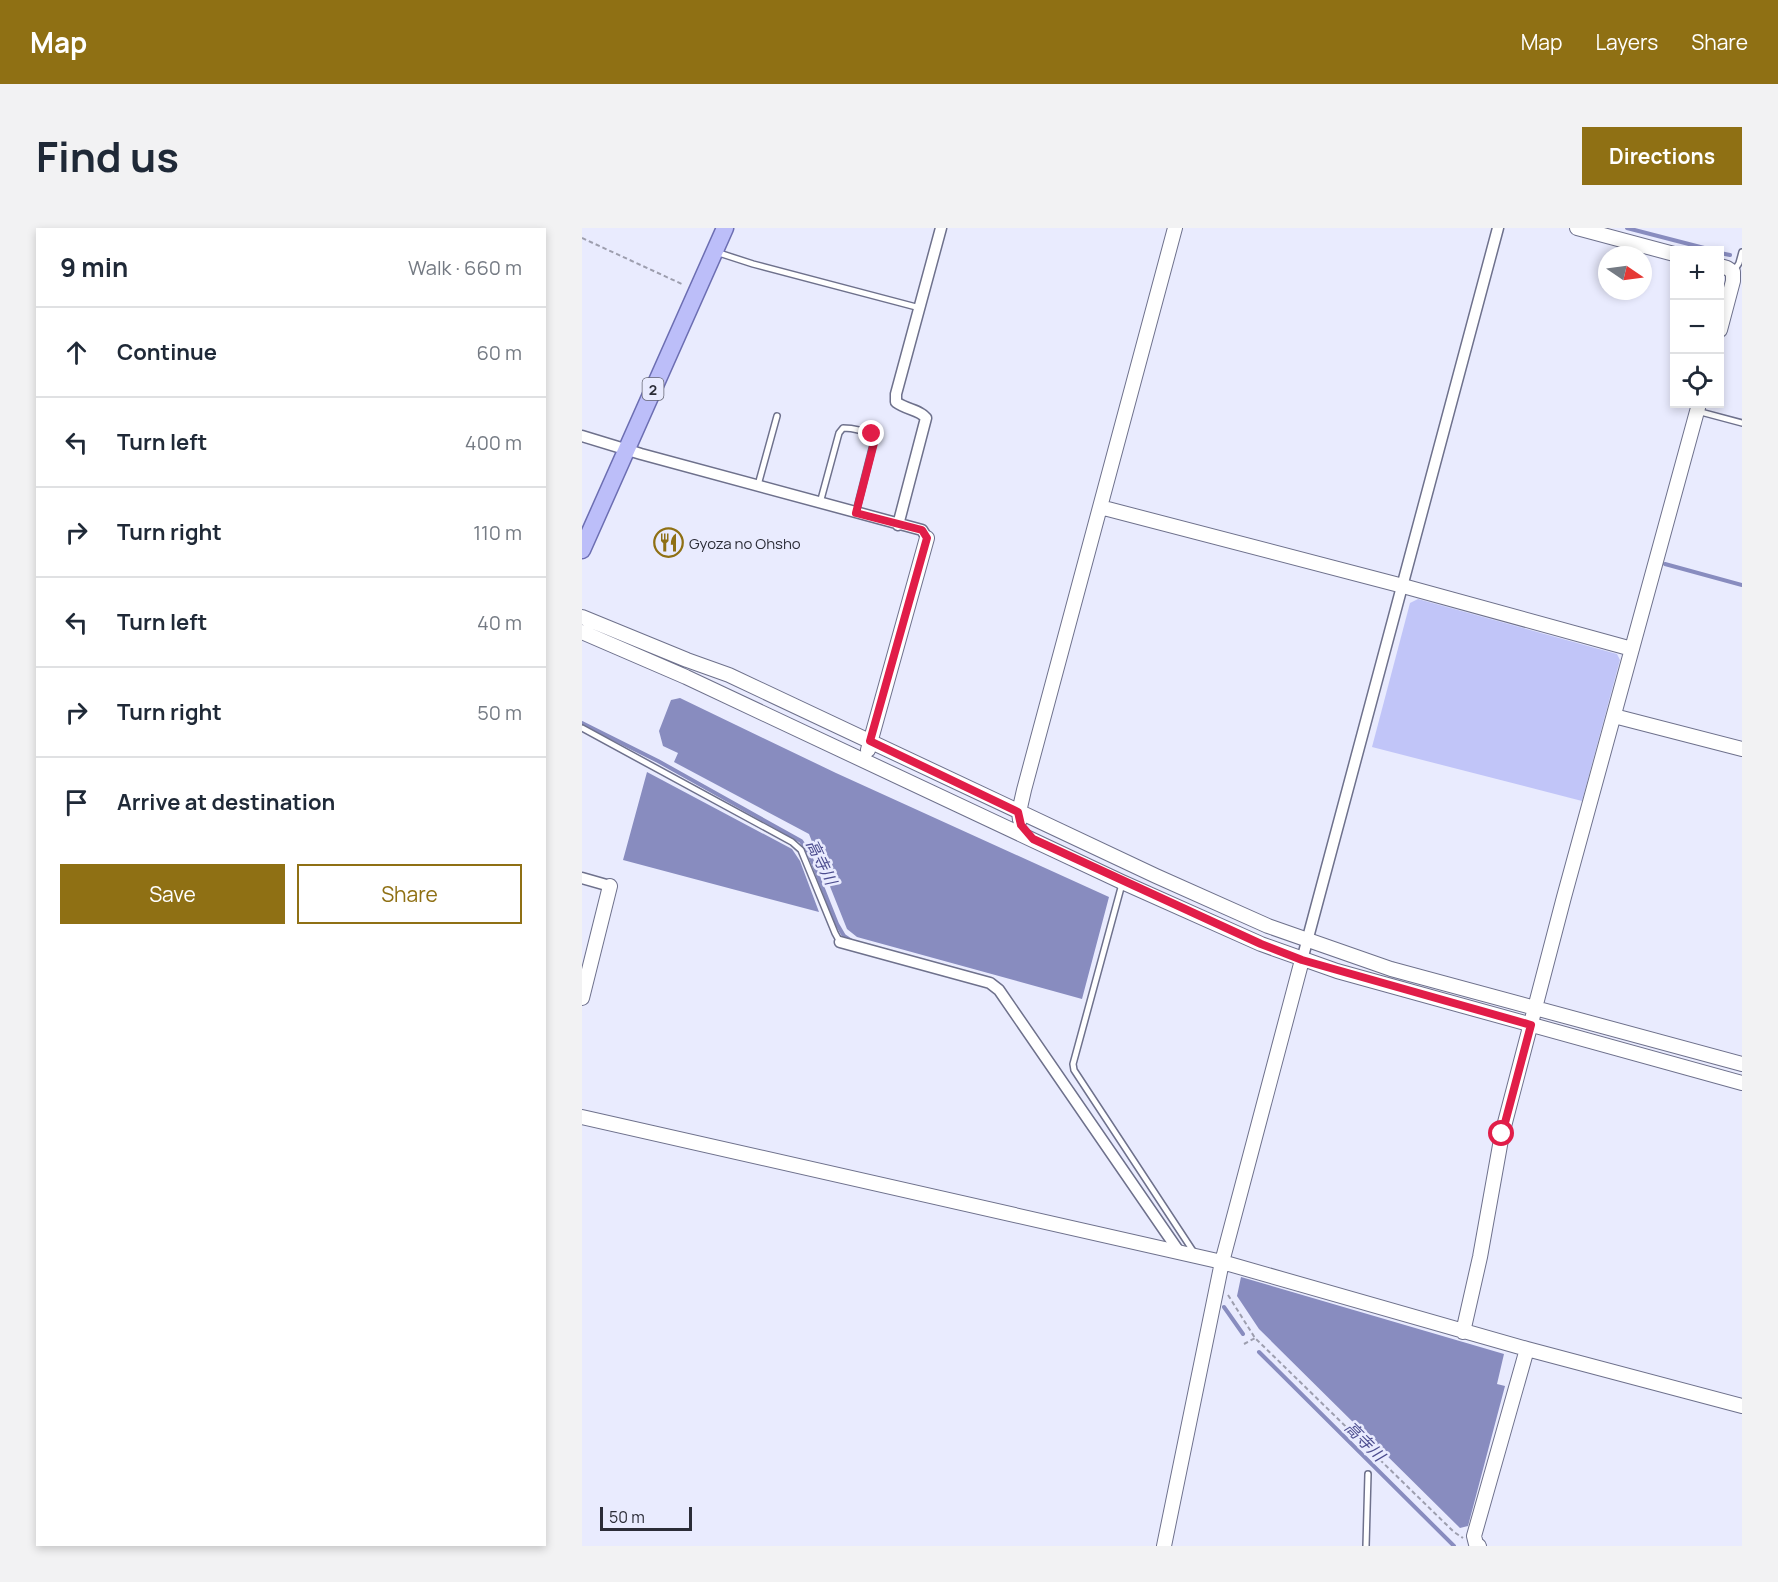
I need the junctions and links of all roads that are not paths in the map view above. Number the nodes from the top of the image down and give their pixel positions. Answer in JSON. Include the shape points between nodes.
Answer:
{"nodes":[{"id":1,"x":725,"y":228,"type":"edge"},
{"id":2,"x":941,"y":228,"type":"edge"},
{"id":3,"x":1175,"y":228,"type":"edge"},
{"id":4,"x":1498,"y":228,"type":"edge"},
{"id":5,"x":1577,"y":228,"type":"edge"},
{"id":6,"x":714,"y":252,"type":"junction"},
{"id":7,"x":1742,"y":252,"type":"edge"},
{"id":8,"x":1670,"y":253,"type":"edge"},
{"id":9,"x":1724,"y":268,"type":"edge"},
{"id":10,"x":1733,"y":272,"type":"junction"},
{"id":11,"x":920,"y":308,"type":"junction"},
{"id":12,"x":1724,"y":312,"type":"edge"},
{"id":13,"x":1698,"y":408,"type":"edge"},
{"id":14,"x":1701,"y":408,"type":"edge"},
{"id":15,"x":777,"y":416,"type":"dead end"},
{"id":16,"x":1742,"y":423,"type":"edge"},
{"id":17,"x":582,"y":435,"type":"edge"},
{"id":18,"x":626,"y":450,"type":"junction"},
{"id":19,"x":758,"y":486,"type":"junction"},
{"id":20,"x":820,"y":503,"type":"junction"},
{"id":21,"x":1100,"y":507,"type":"junction"},
{"id":22,"x":856,"y":513,"type":"junction"},
{"id":23,"x":898,"y":525,"type":"junction"},
{"id":24,"x":927,"y":538,"type":"joint"},
{"id":25,"x":582,"y":550,"type":"edge"},
{"id":26,"x":1403,"y":586,"type":"junction"},
{"id":27,"x":582,"y":616,"type":"edge"},
{"id":28,"x":582,"y":632,"type":"edge"},
{"id":29,"x":1632,"y":649,"type":"junction"},
{"id":30,"x":1614,"y":716,"type":"junction"},
{"id":31,"x":582,"y":728,"type":"edge"},
{"id":32,"x":870,"y":741,"type":"junction"},
{"id":33,"x":1742,"y":749,"type":"edge"},
{"id":34,"x":865,"y":760,"type":"junction"},
{"id":35,"x":1018,"y":812,"type":"junction"},
{"id":36,"x":984,"y":817,"type":"junction"},
{"id":37,"x":1033,"y":839,"type":"junction"},
{"id":38,"x":582,"y":878,"type":"edge"},
{"id":39,"x":1122,"y":882,"type":"junction"},
{"id":40,"x":610,"y":886,"type":"joint"},
{"id":41,"x":1307,"y":940,"type":"junction"},
{"id":42,"x":840,"y":942,"type":"joint"},
{"id":43,"x":1302,"y":960,"type":"junction"},
{"id":44,"x":582,"y":998,"type":"edge"},
{"id":45,"x":1536,"y":1008,"type":"junction"},
{"id":46,"x":1531,"y":1025,"type":"junction"},
{"id":47,"x":1742,"y":1064,"type":"edge"},
{"id":48,"x":1742,"y":1083,"type":"edge"},
{"id":49,"x":582,"y":1117,"type":"edge"},
{"id":50,"x":1180,"y":1253,"type":"junction"},
{"id":51,"x":1197,"y":1257,"type":"junction"},
{"id":52,"x":1221,"y":1269,"type":"junction"},
{"id":53,"x":1463,"y":1332,"type":"junction"},
{"id":54,"x":1527,"y":1349,"type":"junction"},
{"id":55,"x":1742,"y":1406,"type":"edge"},
{"id":56,"x":1368,"y":1474,"type":"dead end"},
{"id":57,"x":1477,"y":1545,"type":"edge"},
{"id":58,"x":1164,"y":1546,"type":"edge"},
{"id":59,"x":1366,"y":1546,"type":"edge"}],
"edges":[{"from":1,"to":6,"type":"main road","number":"2"},
{"from":2,"to":11,"type":"street"},
{"from":3,"to":21,"type":"street"},
{"from":4,"to":26,"type":"street"},
{"from":5,"to":8,"type":"street"},
{"from":6,"to":11,"type":"lane"},
{"from":6,"to":18,"type":"main road","number":"2"},
{"from":7,"to":10,"type":"lane"},
{"from":9,"to":10,"type":"street"},
{"from":10,"to":12,"type":"street"},
{"from":11,"to":23,"type":"street","via":[[896,402],[922,413],[926,424]]},
{"from":13,"to":29,"type":"street"},
{"from":14,"to":16,"type":"lane"},
{"from":15,"to":19,"type":"lane"},
{"from":17,"to":18,"type":"street"},
{"from":18,"to":19,"type":"street"},
{"from":18,"to":25,"type":"main road","number":"2"},
{"from":19,"to":20,"type":"street"},
{"from":20,"to":22,"type":"street"},
{"from":20,"to":22,"type":"lane","via":[[839,433],[848,428],[872,434],[874,443]]},
{"from":21,"to":26,"type":"street"},
{"from":21,"to":35,"type":"street"},
{"from":22,"to":23,"type":"street"},
{"from":23,"to":24,"type":"street","via":[[922,530]]},
{"from":24,"to":32,"type":"street"},
{"from":26,"to":29,"type":"street"},
{"from":26,"to":41,"type":"street"},
{"from":27,"to":32,"type":"street","via":[[729,675]]},
{"from":28,"to":34,"type":"street"},
{"from":29,"to":30,"type":"street"},
{"from":30,"to":33,"type":"street"},
{"from":30,"to":45,"type":"street"},
{"from":31,"to":42,"type":"lane","via":[[792,842],[801,850]]},
{"from":32,"to":34,"type":"street"},
{"from":32,"to":35,"type":"street"},
{"from":34,"to":36,"type":"street"},
{"from":35,"to":36,"type":"street","via":[[995,819]]},
{"from":35,"to":37,"type":"street","via":[[1021,825]]},
{"from":35,"to":41,"type":"street"},
{"from":36,"to":37,"type":"street"},
{"from":37,"to":39,"type":"street"},
{"from":38,"to":40,"type":"street"},
{"from":39,"to":43,"type":"street"},
{"from":39,"to":51,"type":"lane","via":[[1074,1070]]},
{"from":40,"to":44,"type":"street"},
{"from":41,"to":43,"type":"street"},
{"from":41,"to":45,"type":"street","via":[[1391,969]]},
{"from":42,"to":50,"type":"street","via":[[990,983],[999,990]]},
{"from":43,"to":46,"type":"street"},
{"from":43,"to":52,"type":"street"},
{"from":45,"to":46,"type":"street"},
{"from":45,"to":47,"type":"street"},
{"from":46,"to":48,"type":"street"},
{"from":46,"to":53,"type":"street","via":[[1502,1134]]},
{"from":49,"to":50,"type":"street"},
{"from":50,"to":51,"type":"street"},
{"from":51,"to":52,"type":"street"},
{"from":52,"to":53,"type":"street"},
{"from":52,"to":58,"type":"street"},
{"from":53,"to":54,"type":"street"},
{"from":54,"to":55,"type":"street"},
{"from":54,"to":57,"type":"street","via":[[1474,1536]]},
{"from":56,"to":59,"type":"lane"}]}
